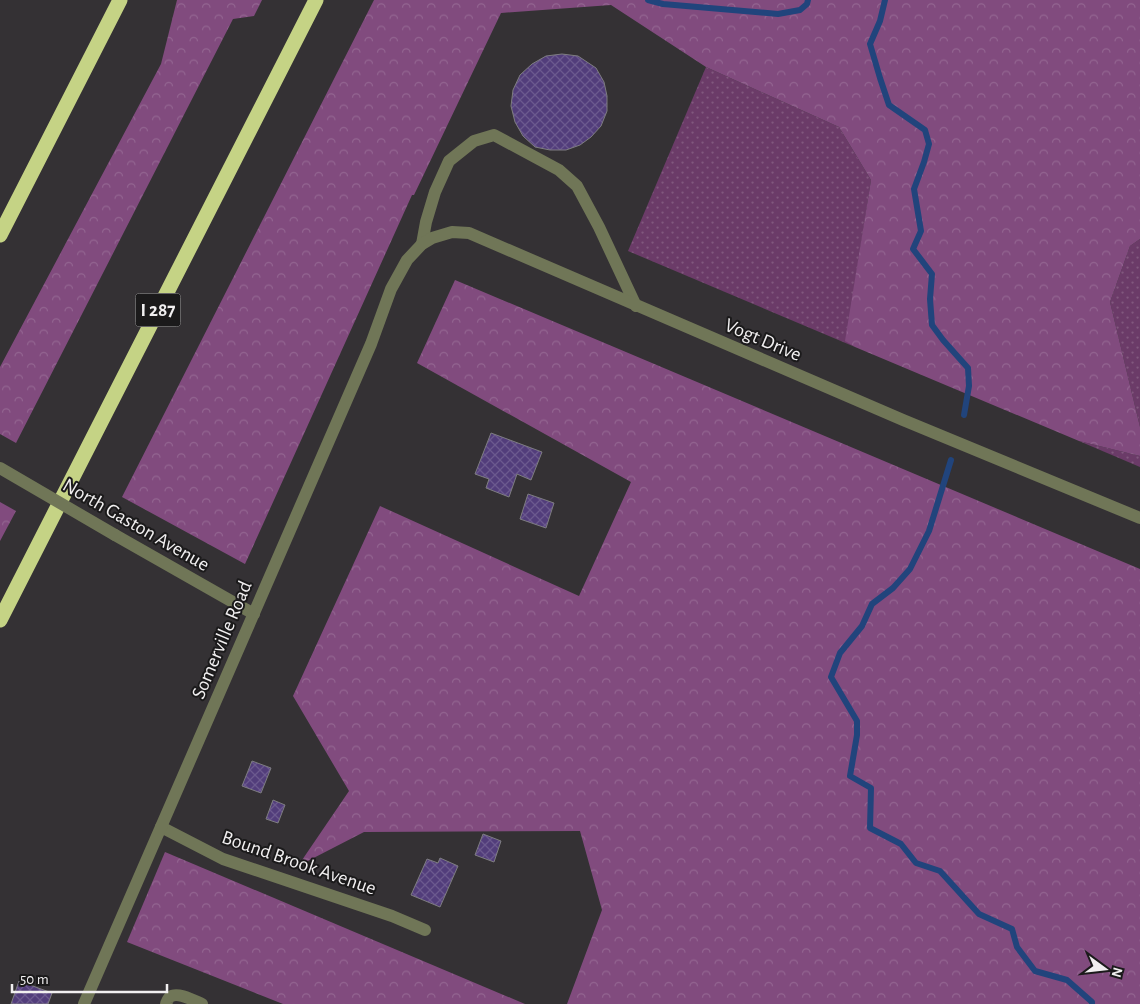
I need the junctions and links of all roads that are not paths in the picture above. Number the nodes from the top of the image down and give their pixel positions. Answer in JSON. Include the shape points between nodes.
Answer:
{"nodes":[{"id":1,"x":120,"y":0,"type":"edge"},
{"id":2,"x":316,"y":0,"type":"edge"},
{"id":3,"x":0,"y":234,"type":"edge"},
{"id":4,"x":422,"y":244,"type":"junction"},
{"id":5,"x":392,"y":289,"type":"joint"},
{"id":6,"x":636,"y":306,"type":"junction"},
{"id":7,"x":0,"y":468,"type":"edge"},
{"id":8,"x":1140,"y":518,"type":"edge"},
{"id":9,"x":254,"y":614,"type":"junction"},
{"id":10,"x":0,"y":620,"type":"edge"},
{"id":11,"x":161,"y":828,"type":"junction"},
{"id":12,"x":425,"y":930,"type":"dead end"},
{"id":13,"x":84,"y":1004,"type":"edge"},
{"id":14,"x":166,"y":1004,"type":"edge"},
{"id":15,"x":202,"y":1004,"type":"edge"}],
"edges":[{"from":1,"to":3,"type":"highway"},
{"from":2,"to":10,"type":"highway","number":"I 287"},
{"from":4,"to":5,"type":"street","name":"Vogt Drive","via":[[407,260]]},
{"from":4,"to":6,"type":"street","name":"Vogt Drive","via":[[452,232],[469,233]]},
{"from":4,"to":6,"type":"street","via":[[435,192],[448,161],[474,141],[494,135],[559,170],[577,186]]},
{"from":5,"to":9,"type":"street","name":"Somerville Road"},
{"from":6,"to":8,"type":"street","name":"Vogt Drive"},
{"from":7,"to":9,"type":"street","name":"North Gaston Avenue","bridge":true},
{"from":9,"to":11,"type":"street","name":"Somerville Road"},
{"from":11,"to":12,"type":"street","name":"Bound Brook Avenue","via":[[223,859]]},
{"from":11,"to":13,"type":"street","name":"Somerville Road"},
{"from":14,"to":15,"type":"street","via":[[174,995]]}]}
